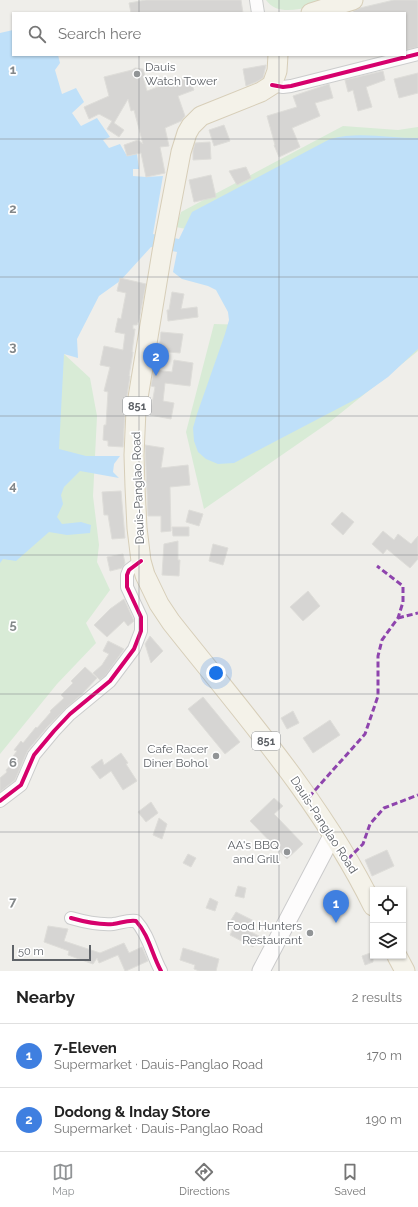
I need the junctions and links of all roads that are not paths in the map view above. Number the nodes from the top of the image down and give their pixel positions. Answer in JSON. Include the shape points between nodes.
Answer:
{"nodes":[{"id":1,"x":256,"y":0,"type":"edge"},
{"id":2,"x":353,"y":0,"type":"edge"},
{"id":3,"x":258,"y":12,"type":"edge"},
{"id":4,"x":314,"y":12,"type":"edge"},
{"id":5,"x":418,"y":54,"type":"edge"},
{"id":6,"x":278,"y":56,"type":"edge"},
{"id":7,"x":272,"y":85,"type":"junction"},
{"id":8,"x":142,"y":561,"type":"junction"},
{"id":9,"x":0,"y":800,"type":"edge"},
{"id":10,"x":332,"y":834,"type":"junction"},
{"id":11,"x":370,"y":900,"type":"edge"},
{"id":12,"x":71,"y":918,"type":"dead end"},
{"id":13,"x":399,"y":959,"type":"edge"},
{"id":14,"x":161,"y":971,"type":"edge"},
{"id":15,"x":261,"y":971,"type":"edge"},
{"id":16,"x":405,"y":971,"type":"edge"}],
"edges":[{"from":1,"to":3,"type":"street"},
{"from":2,"to":4,"type":"main road"},
{"from":5,"to":7,"type":"street","via":[[291,86]]},
{"from":6,"to":7,"type":"main road","via":[[276,79]]},
{"from":7,"to":8,"type":"main road","name":"Dauis-Panglao Road","number":"851","via":[[261,92],[201,116],[191,126],[181,152],[136,410],[135,486]]},
{"from":8,"to":9,"type":"street","via":[[129,570],[127,575],[127,587],[141,617],[141,631],[134,650],[110,681],[70,714],[54,731],[34,755],[21,784]]},
{"from":8,"to":10,"type":"main road","name":"Dauis-Panglao Road","number":"851","via":[[151,591],[171,622],[309,797]]},
{"from":10,"to":11,"type":"main road","name":"Dauis-Panglao Road","number":"851"},
{"from":10,"to":15,"type":"main road"},
{"from":12,"to":14,"type":"street","via":[[103,924],[136,921],[147,938]]},
{"from":13,"to":16,"type":"main road"}]}
